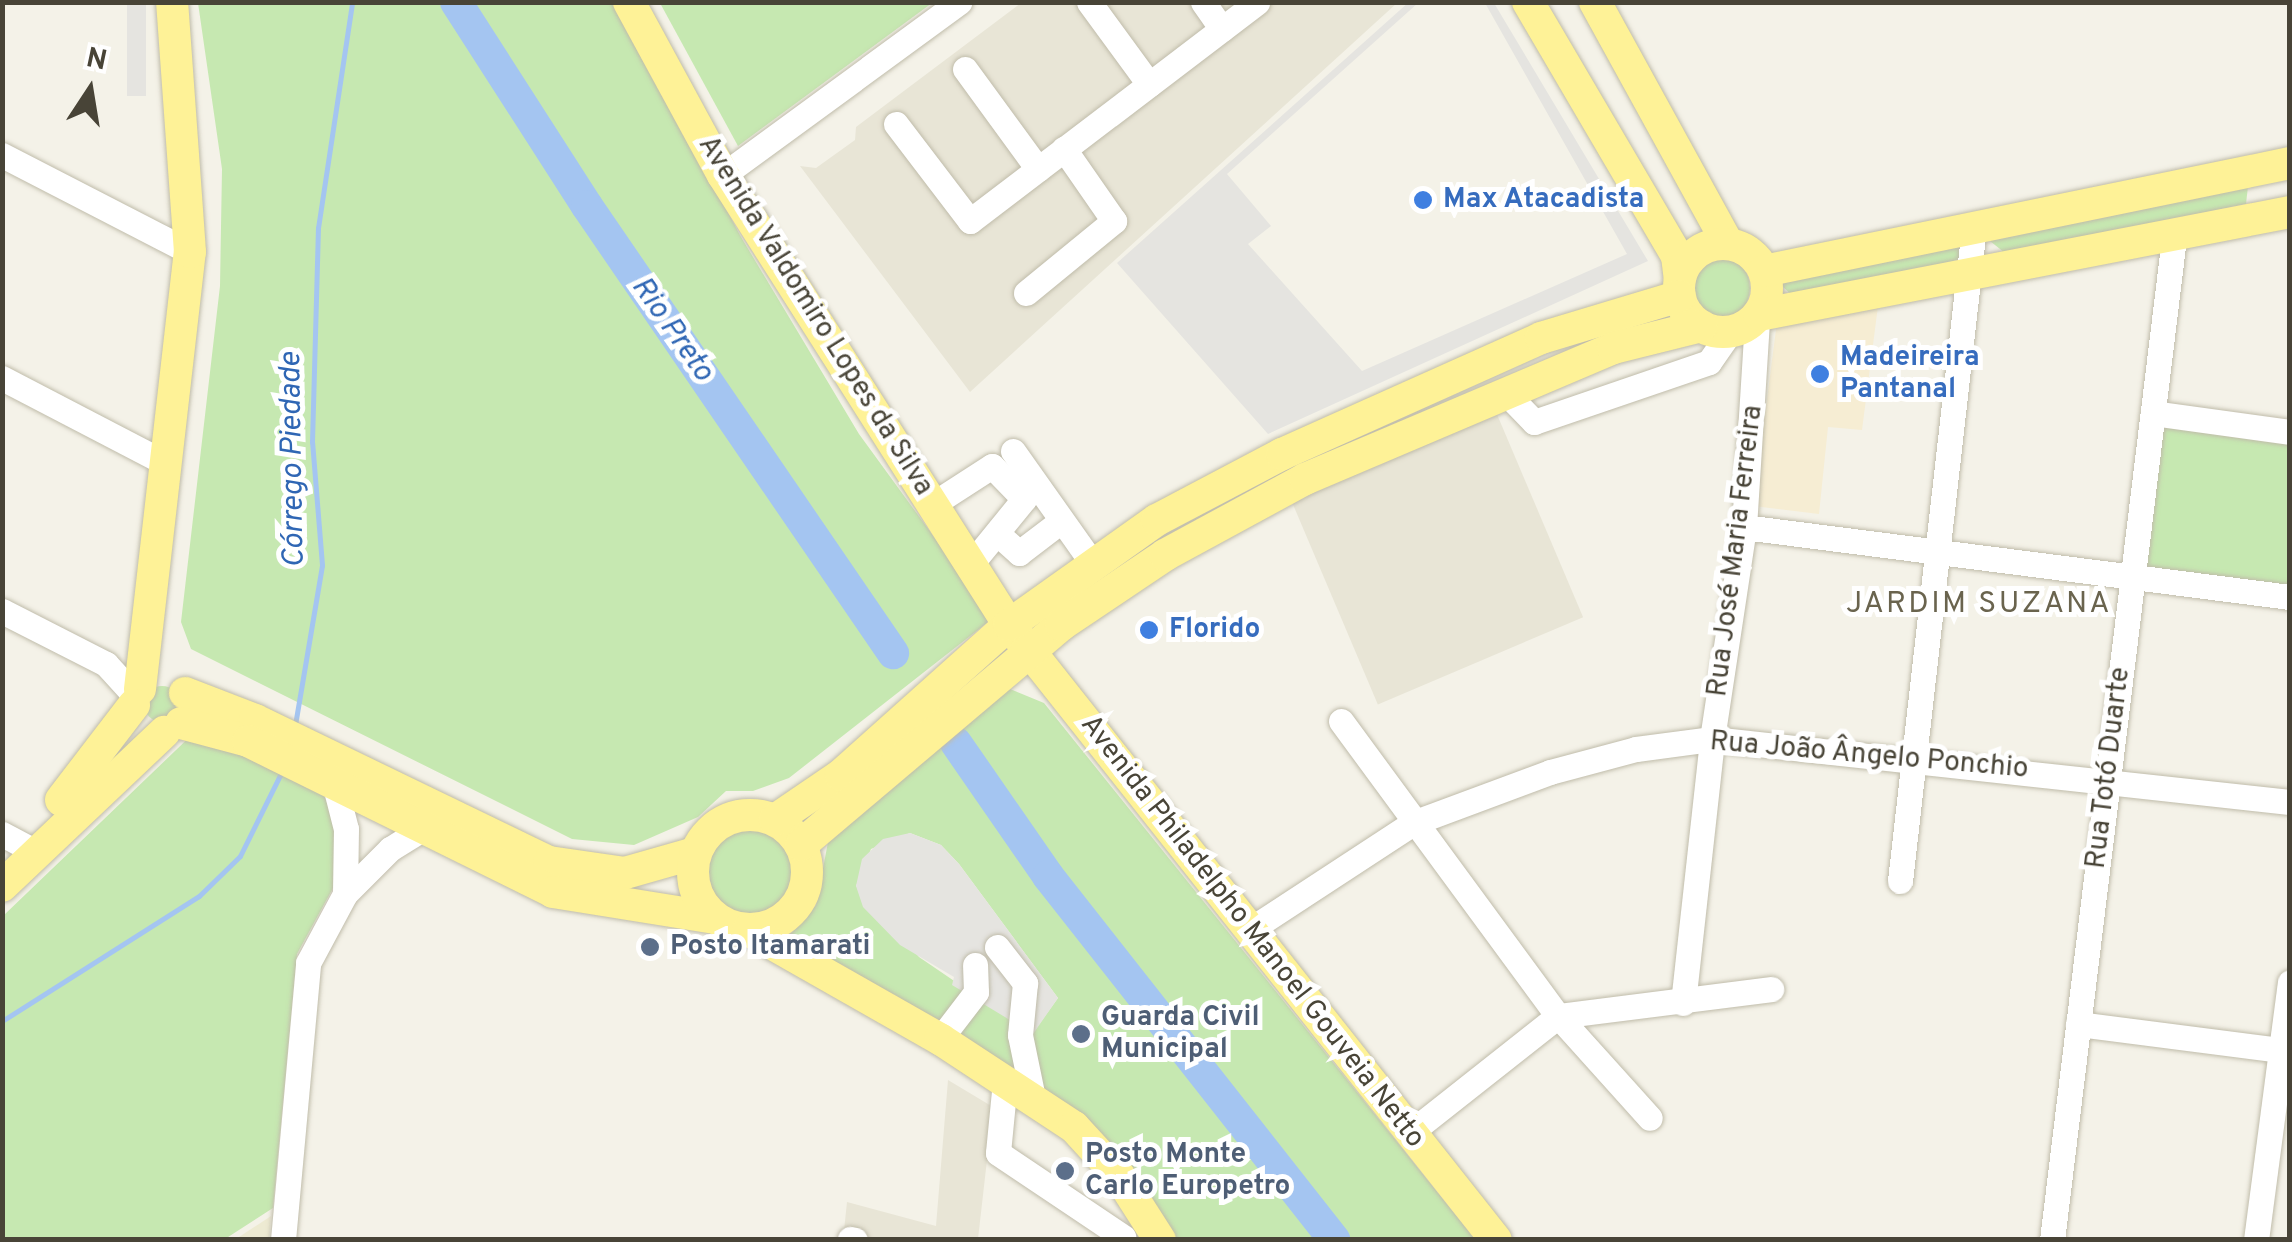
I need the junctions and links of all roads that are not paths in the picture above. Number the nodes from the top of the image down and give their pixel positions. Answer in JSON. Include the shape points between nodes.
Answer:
{"nodes":[{"id":1,"x":172,"y":2,"type":"edge"},
{"id":2,"x":629,"y":2,"type":"edge"},
{"id":3,"x":959,"y":2,"type":"edge"},
{"id":4,"x":1088,"y":2,"type":"edge"},
{"id":5,"x":1203,"y":2,"type":"edge"},
{"id":6,"x":1528,"y":2,"type":"edge"},
{"id":7,"x":1596,"y":2,"type":"edge"},
{"id":8,"x":1257,"y":3,"type":"edge"},
{"id":9,"x":1222,"y":29,"type":"junction"},
{"id":10,"x":965,"y":69,"type":"dead end"},
{"id":11,"x":1149,"y":84,"type":"junction"},
{"id":12,"x":896,"y":124,"type":"dead end"},
{"id":13,"x":1064,"y":149,"type":"junction"},
{"id":14,"x":2,"y":155,"type":"edge"},
{"id":15,"x":2290,"y":164,"type":"edge"},
{"id":16,"x":1038,"y":169,"type":"junction"},
{"id":17,"x":2248,"y":172,"type":"junction"},
{"id":18,"x":723,"y":174,"type":"junction"},
{"id":19,"x":2290,"y":212,"type":"edge"},
{"id":20,"x":2273,"y":221,"type":"edge"},
{"id":21,"x":1974,"y":228,"type":"junction"},
{"id":22,"x":2174,"y":238,"type":"junction"},
{"id":23,"x":1728,"y":244,"type":"junction"},
{"id":24,"x":190,"y":252,"type":"junction"},
{"id":25,"x":1764,"y":271,"type":"junction"},
{"id":26,"x":1968,"y":279,"type":"junction"},
{"id":27,"x":1680,"y":287,"type":"junction"},
{"id":28,"x":1026,"y":293,"type":"dead end"},
{"id":29,"x":1742,"y":326,"type":"junction"},
{"id":30,"x":2,"y":378,"type":"edge"},
{"id":31,"x":1454,"y":382,"type":"junction"},
{"id":32,"x":1507,"y":394,"type":"junction"},
{"id":33,"x":2153,"y":412,"type":"junction"},
{"id":34,"x":1369,"y":418,"type":"junction"},
{"id":35,"x":1425,"y":428,"type":"junction"},
{"id":36,"x":2290,"y":432,"type":"edge"},
{"id":37,"x":1013,"y":452,"type":"dead end"},
{"id":38,"x":166,"y":463,"type":"junction"},
{"id":39,"x":1327,"y":470,"type":"junction"},
{"id":40,"x":932,"y":504,"type":"junction"},
{"id":41,"x":1062,"y":520,"type":"junction"},
{"id":42,"x":1158,"y":520,"type":"junction"},
{"id":43,"x":1744,"y":527,"type":"junction"},
{"id":44,"x":999,"y":535,"type":"junction"},
{"id":45,"x":1176,"y":549,"type":"junction"},
{"id":46,"x":1938,"y":552,"type":"junction"},
{"id":47,"x":1091,"y":562,"type":"junction"},
{"id":48,"x":971,"y":564,"type":"junction"},
{"id":49,"x":2133,"y":577,"type":"junction"},
{"id":50,"x":2290,"y":597,"type":"edge"},
{"id":51,"x":2,"y":610,"type":"edge"},
{"id":52,"x":150,"y":638,"type":"junction"},
{"id":53,"x":1019,"y":638,"type":"junction"},
{"id":54,"x":137,"y":697,"type":"junction"},
{"id":55,"x":176,"y":707,"type":"junction"},
{"id":56,"x":1340,"y":722,"type":"dead end"},
{"id":57,"x":1712,"y":739,"type":"junction"},
{"id":58,"x":1916,"y":756,"type":"junction"},
{"id":59,"x":323,"y":771,"type":"junction"},
{"id":60,"x":2108,"y":780,"type":"junction"},
{"id":61,"x":2290,"y":802,"type":"edge"},
{"id":62,"x":774,"y":820,"type":"junction"},
{"id":63,"x":1413,"y":823,"type":"junction"},
{"id":64,"x":424,"y":828,"type":"junction"},
{"id":65,"x":800,"y":844,"type":"junction"},
{"id":66,"x":16,"y":848,"type":"edge"},
{"id":67,"x":695,"y":854,"type":"junction"},
{"id":68,"x":1900,"y":881,"type":"dead end"},
{"id":69,"x":2,"y":886,"type":"edge"},
{"id":70,"x":345,"y":894,"type":"junction"},
{"id":71,"x":715,"y":918,"type":"junction"},
{"id":72,"x":1250,"y":929,"type":"junction"},
{"id":73,"x":748,"y":930,"type":"junction"},
{"id":74,"x":997,"y":947,"type":"dead end"},
{"id":75,"x":975,"y":965,"type":"dead end"},
{"id":76,"x":2290,"y":982,"type":"edge"},
{"id":77,"x":1771,"y":989,"type":"dead end"},
{"id":78,"x":1683,"y":1003,"type":"junction"},
{"id":79,"x":1558,"y":1016,"type":"junction"},
{"id":80,"x":2078,"y":1024,"type":"junction"},
{"id":81,"x":940,"y":1039,"type":"junction"},
{"id":82,"x":2285,"y":1051,"type":"edge"},
{"id":83,"x":1019,"y":1090,"type":"junction"},
{"id":84,"x":1650,"y":1118,"type":"dead end"},
{"id":85,"x":1411,"y":1132,"type":"junction"},
{"id":86,"x":1142,"y":1210,"type":"junction"},
{"id":87,"x":1123,"y":1238,"type":"edge"},
{"id":88,"x":283,"y":1240,"type":"edge"},
{"id":89,"x":1160,"y":1240,"type":"edge"},
{"id":90,"x":1496,"y":1240,"type":"edge"},
{"id":91,"x":2052,"y":1240,"type":"edge"},
{"id":92,"x":2256,"y":1240,"type":"edge"}],
"edges":[{"from":1,"to":24,"type":"main road"},
{"from":2,"to":18,"type":"main road","name":"Avenida Valdomiro Lopes da Silva"},
{"from":3,"to":18,"type":"street"},
{"from":4,"to":11,"type":"street"},
{"from":5,"to":9,"type":"street"},
{"from":6,"to":27,"type":"main road","via":[[1677,256]]},
{"from":7,"to":23,"type":"main road"},
{"from":8,"to":9,"type":"street"},
{"from":9,"to":11,"type":"street"},
{"from":10,"to":16,"type":"street"},
{"from":11,"to":13,"type":"street"},
{"from":12,"to":16,"type":"street","via":[[970,221]]},
{"from":13,"to":16,"type":"street"},
{"from":13,"to":28,"type":"street","via":[[1114,221]]},
{"from":14,"to":24,"type":"street"},
{"from":15,"to":17,"type":"main road"},
{"from":17,"to":20,"type":"main road"},
{"from":17,"to":21,"type":"main road"},
{"from":18,"to":40,"type":"main road","name":"Avenida Valdomiro Lopes da Silva"},
{"from":19,"to":20,"type":"main road"},
{"from":20,"to":22,"type":"main road"},
{"from":21,"to":25,"type":"main road"},
{"from":21,"to":26,"type":"street"},
{"from":22,"to":26,"type":"main road"},
{"from":22,"to":33,"type":"street","name":"Rua Totó Duarte"},
{"from":23,"to":25,"type":"main road","via":[[1752,255]]},
{"from":23,"to":27,"type":"main road","via":[[1700,250]]},
{"from":24,"to":38,"type":"main road"},
{"from":25,"to":29,"type":"main road","via":[[1767,296]]},
{"from":26,"to":29,"type":"main road"},
{"from":26,"to":46,"type":"street"},
{"from":27,"to":29,"type":"main road"},
{"from":27,"to":31,"type":"main road","via":[[1541,338]]},
{"from":29,"to":32,"type":"main road","via":[[1613,348]]},
{"from":29,"to":32,"type":"street","via":[[1709,362],[1534,422]]},
{"from":29,"to":43,"type":"street","name":"Rua José Maria Ferreira"},
{"from":30,"to":38,"type":"street"},
{"from":31,"to":34,"type":"main road"},
{"from":31,"to":35,"type":"main road","via":[[1454,402]]},
{"from":32,"to":35,"type":"main road"},
{"from":33,"to":36,"type":"street"},
{"from":33,"to":49,"type":"street","name":"Rua Totó Duarte"},
{"from":34,"to":39,"type":"main road","via":[[1341,444]]},
{"from":34,"to":42,"type":"main road","via":[[1282,454]]},
{"from":35,"to":39,"type":"main road"},
{"from":37,"to":41,"type":"street"},
{"from":38,"to":52,"type":"main road"},
{"from":39,"to":45,"type":"main road"},
{"from":40,"to":44,"type":"street","via":[[999,466],[1024,498]]},
{"from":40,"to":48,"type":"main road","name":"Avenida Valdomiro Lopes da Silva"},
{"from":41,"to":44,"type":"street","via":[[1019,553]]},
{"from":41,"to":47,"type":"street"},
{"from":42,"to":45,"type":"main road"},
{"from":42,"to":47,"type":"main road"},
{"from":43,"to":46,"type":"street"},
{"from":43,"to":57,"type":"street","name":"Rua José Maria Ferreira"},
{"from":44,"to":48,"type":"street"},
{"from":45,"to":53,"type":"main road"},
{"from":46,"to":49,"type":"street"},
{"from":46,"to":58,"type":"street"},
{"from":47,"to":53,"type":"main road"},
{"from":48,"to":53,"type":"main road","name":"Avenida Valdomiro Lopes da Silva"},
{"from":49,"to":50,"type":"street"},
{"from":49,"to":60,"type":"street","name":"Rua Totó Duarte"},
{"from":51,"to":54,"type":"street","via":[[106,664]]},
{"from":52,"to":54,"type":"main road"},
{"from":52,"to":55,"type":"main road"},
{"from":53,"to":62,"type":"main road"},
{"from":53,"to":65,"type":"main road"},
{"from":53,"to":72,"type":"main road","name":"Avenida Philadelpho Manoel Gouveia Netto"},
{"from":54,"to":55,"type":"main road","via":[[155,680]]},
{"from":54,"to":55,"type":"main road","via":[[140,721]]},
{"from":54,"to":66,"type":"main road","via":[[86,773]]},
{"from":55,"to":59,"type":"main road","via":[[251,730]]},
{"from":55,"to":66,"type":"main road"},
{"from":56,"to":63,"type":"street"},
{"from":57,"to":58,"type":"street","name":"Rua João Ângelo Ponchio"},
{"from":57,"to":63,"type":"street","name":"Rua João Ângelo Ponchio","via":[[1636,749],[1550,772]]},
{"from":57,"to":78,"type":"street","name":"Rua José Maria Ferreira"},
{"from":58,"to":60,"type":"street","name":"Rua João Ângelo Ponchio"},
{"from":58,"to":68,"type":"street"},
{"from":59,"to":64,"type":"main road"},
{"from":59,"to":67,"type":"main road","via":[[550,862],[626,873]]},
{"from":59,"to":70,"type":"street","via":[[346,830]]},
{"from":60,"to":61,"type":"street","name":"Rua João Ângelo Ponchio"},
{"from":60,"to":80,"type":"street","name":"Rua Totó Duarte"},
{"from":62,"to":65,"type":"main road"},
{"from":62,"to":67,"type":"main road","via":[[728,819]]},
{"from":63,"to":72,"type":"street","name":"Rua João Ângelo Ponchio"},
{"from":63,"to":79,"type":"street"},
{"from":64,"to":70,"type":"street","via":[[390,849]]},
{"from":64,"to":71,"type":"main road","via":[[580,901]]},
{"from":65,"to":73,"type":"main road","via":[[808,868],[805,892],[772,926]]},
{"from":66,"to":69,"type":"main road"},
{"from":67,"to":71,"type":"main road","via":[[700,900]]},
{"from":70,"to":88,"type":"street","via":[[308,962]]},
{"from":71,"to":73,"type":"main road"},
{"from":72,"to":85,"type":"main road","name":"Avenida Philadelpho Manoel Gouveia Netto"},
{"from":73,"to":81,"type":"main road"},
{"from":74,"to":83,"type":"street","via":[[1024,983]]},
{"from":75,"to":81,"type":"street","via":[[976,992]]},
{"from":76,"to":82,"type":"street"},
{"from":77,"to":78,"type":"street"},
{"from":78,"to":79,"type":"street"},
{"from":79,"to":84,"type":"street"},
{"from":79,"to":85,"type":"street"},
{"from":80,"to":82,"type":"street"},
{"from":80,"to":91,"type":"street","name":"Rua Totó Duarte"},
{"from":81,"to":83,"type":"main road"},
{"from":82,"to":92,"type":"street"},
{"from":83,"to":86,"type":"main road","via":[[1098,1150]]},
{"from":83,"to":87,"type":"street","via":[[998,1153]]},
{"from":85,"to":90,"type":"main road","name":"Avenida Philadelpho Manoel Gouveia Netto"},
{"from":86,"to":87,"type":"street"},
{"from":86,"to":89,"type":"main road"}]}
